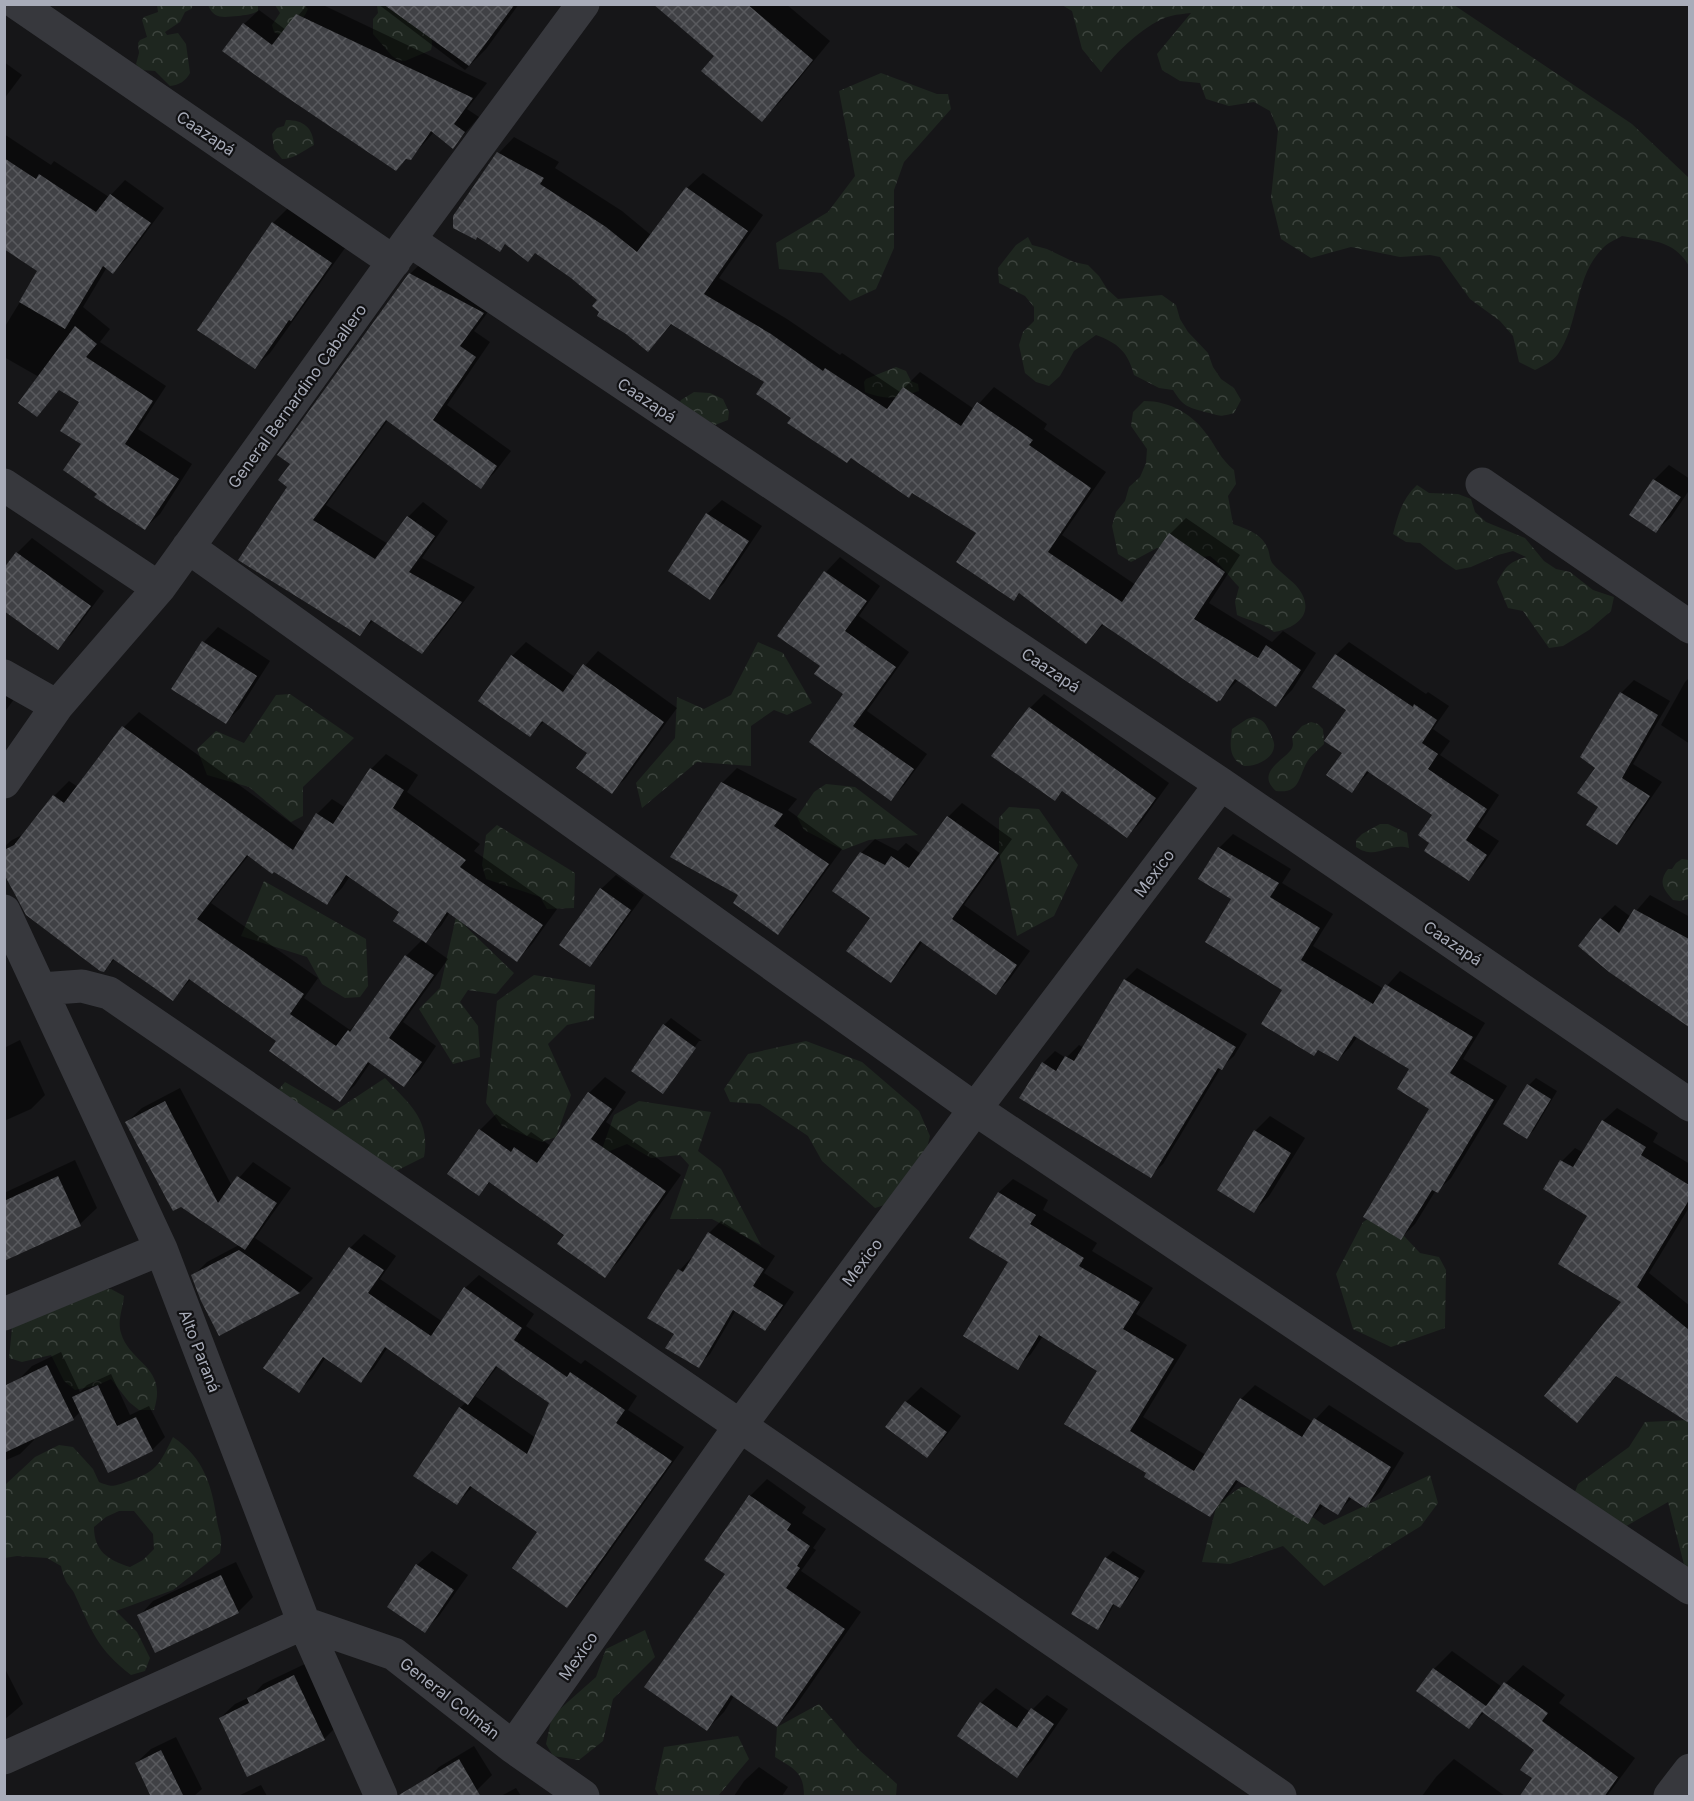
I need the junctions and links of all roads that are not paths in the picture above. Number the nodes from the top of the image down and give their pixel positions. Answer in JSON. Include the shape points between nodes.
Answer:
{"nodes":[{"id":1,"x":18,"y":4,"type":"edge"},
{"id":2,"x":583,"y":4,"type":"edge"},
{"id":3,"x":402,"y":251,"type":"junction"},
{"id":4,"x":1482,"y":484,"type":"dead end"},
{"id":5,"x":4,"y":485,"type":"edge"},
{"id":6,"x":188,"y":547,"type":"junction"},
{"id":7,"x":159,"y":588,"type":"junction"},
{"id":8,"x":1689,"y":627,"type":"edge"},
{"id":9,"x":4,"y":676,"type":"edge"},
{"id":10,"x":57,"y":706,"type":"junction"},
{"id":11,"x":4,"y":782,"type":"edge"},
{"id":12,"x":1221,"y":784,"type":"junction"},
{"id":13,"x":4,"y":911,"type":"edge"},
{"id":14,"x":41,"y":989,"type":"junction"},
{"id":15,"x":1689,"y":1105,"type":"edge"},
{"id":16,"x":975,"y":1109,"type":"junction"},
{"id":17,"x":161,"y":1249,"type":"junction"},
{"id":18,"x":4,"y":1314,"type":"edge"},
{"id":19,"x":740,"y":1426,"type":"junction"},
{"id":20,"x":1689,"y":1588,"type":"edge"},
{"id":21,"x":304,"y":1623,"type":"junction"},
{"id":22,"x":513,"y":1747,"type":"junction"},
{"id":23,"x":4,"y":1758,"type":"edge"},
{"id":24,"x":1689,"y":1770,"type":"edge"},
{"id":25,"x":381,"y":1797,"type":"edge"},
{"id":26,"x":583,"y":1797,"type":"edge"},
{"id":27,"x":1280,"y":1797,"type":"edge"},
{"id":28,"x":1670,"y":1797,"type":"edge"}],
"edges":[{"from":1,"to":3,"type":"street","name":"Caazapá"},
{"from":2,"to":3,"type":"street","name":"General Bernardino Caballero"},
{"from":3,"to":6,"type":"street","name":"General Bernardino Caballero"},
{"from":3,"to":12,"type":"street","name":"Caazapá"},
{"from":4,"to":8,"type":"street"},
{"from":5,"to":7,"type":"street"},
{"from":6,"to":7,"type":"street","name":"General Bernardino Caballero"},
{"from":6,"to":16,"type":"street"},
{"from":7,"to":10,"type":"street","name":"General Bernardino Caballero"},
{"from":9,"to":10,"type":"street"},
{"from":10,"to":11,"type":"street","name":"General Bernardino Caballero"},
{"from":12,"to":15,"type":"street","name":"Caazapá"},
{"from":12,"to":16,"type":"street","name":"Mexico"},
{"from":13,"to":14,"type":"street","name":"Alto Paraná"},
{"from":14,"to":17,"type":"street","name":"Alto Paraná"},
{"from":14,"to":19,"type":"street","via":[[82,986],[109,993]]},
{"from":16,"to":19,"type":"street","name":"Mexico"},
{"from":16,"to":20,"type":"street"},
{"from":17,"to":18,"type":"street"},
{"from":17,"to":21,"type":"street","name":"Alto Paraná"},
{"from":19,"to":22,"type":"street","name":"Mexico"},
{"from":19,"to":27,"type":"street"},
{"from":21,"to":22,"type":"street","name":"General Colmán","via":[[394,1654]]},
{"from":21,"to":23,"type":"street"},
{"from":21,"to":25,"type":"street","name":"Alto Paraná"},
{"from":22,"to":26,"type":"street","name":"General Colmán"},
{"from":24,"to":28,"type":"street"}]}
